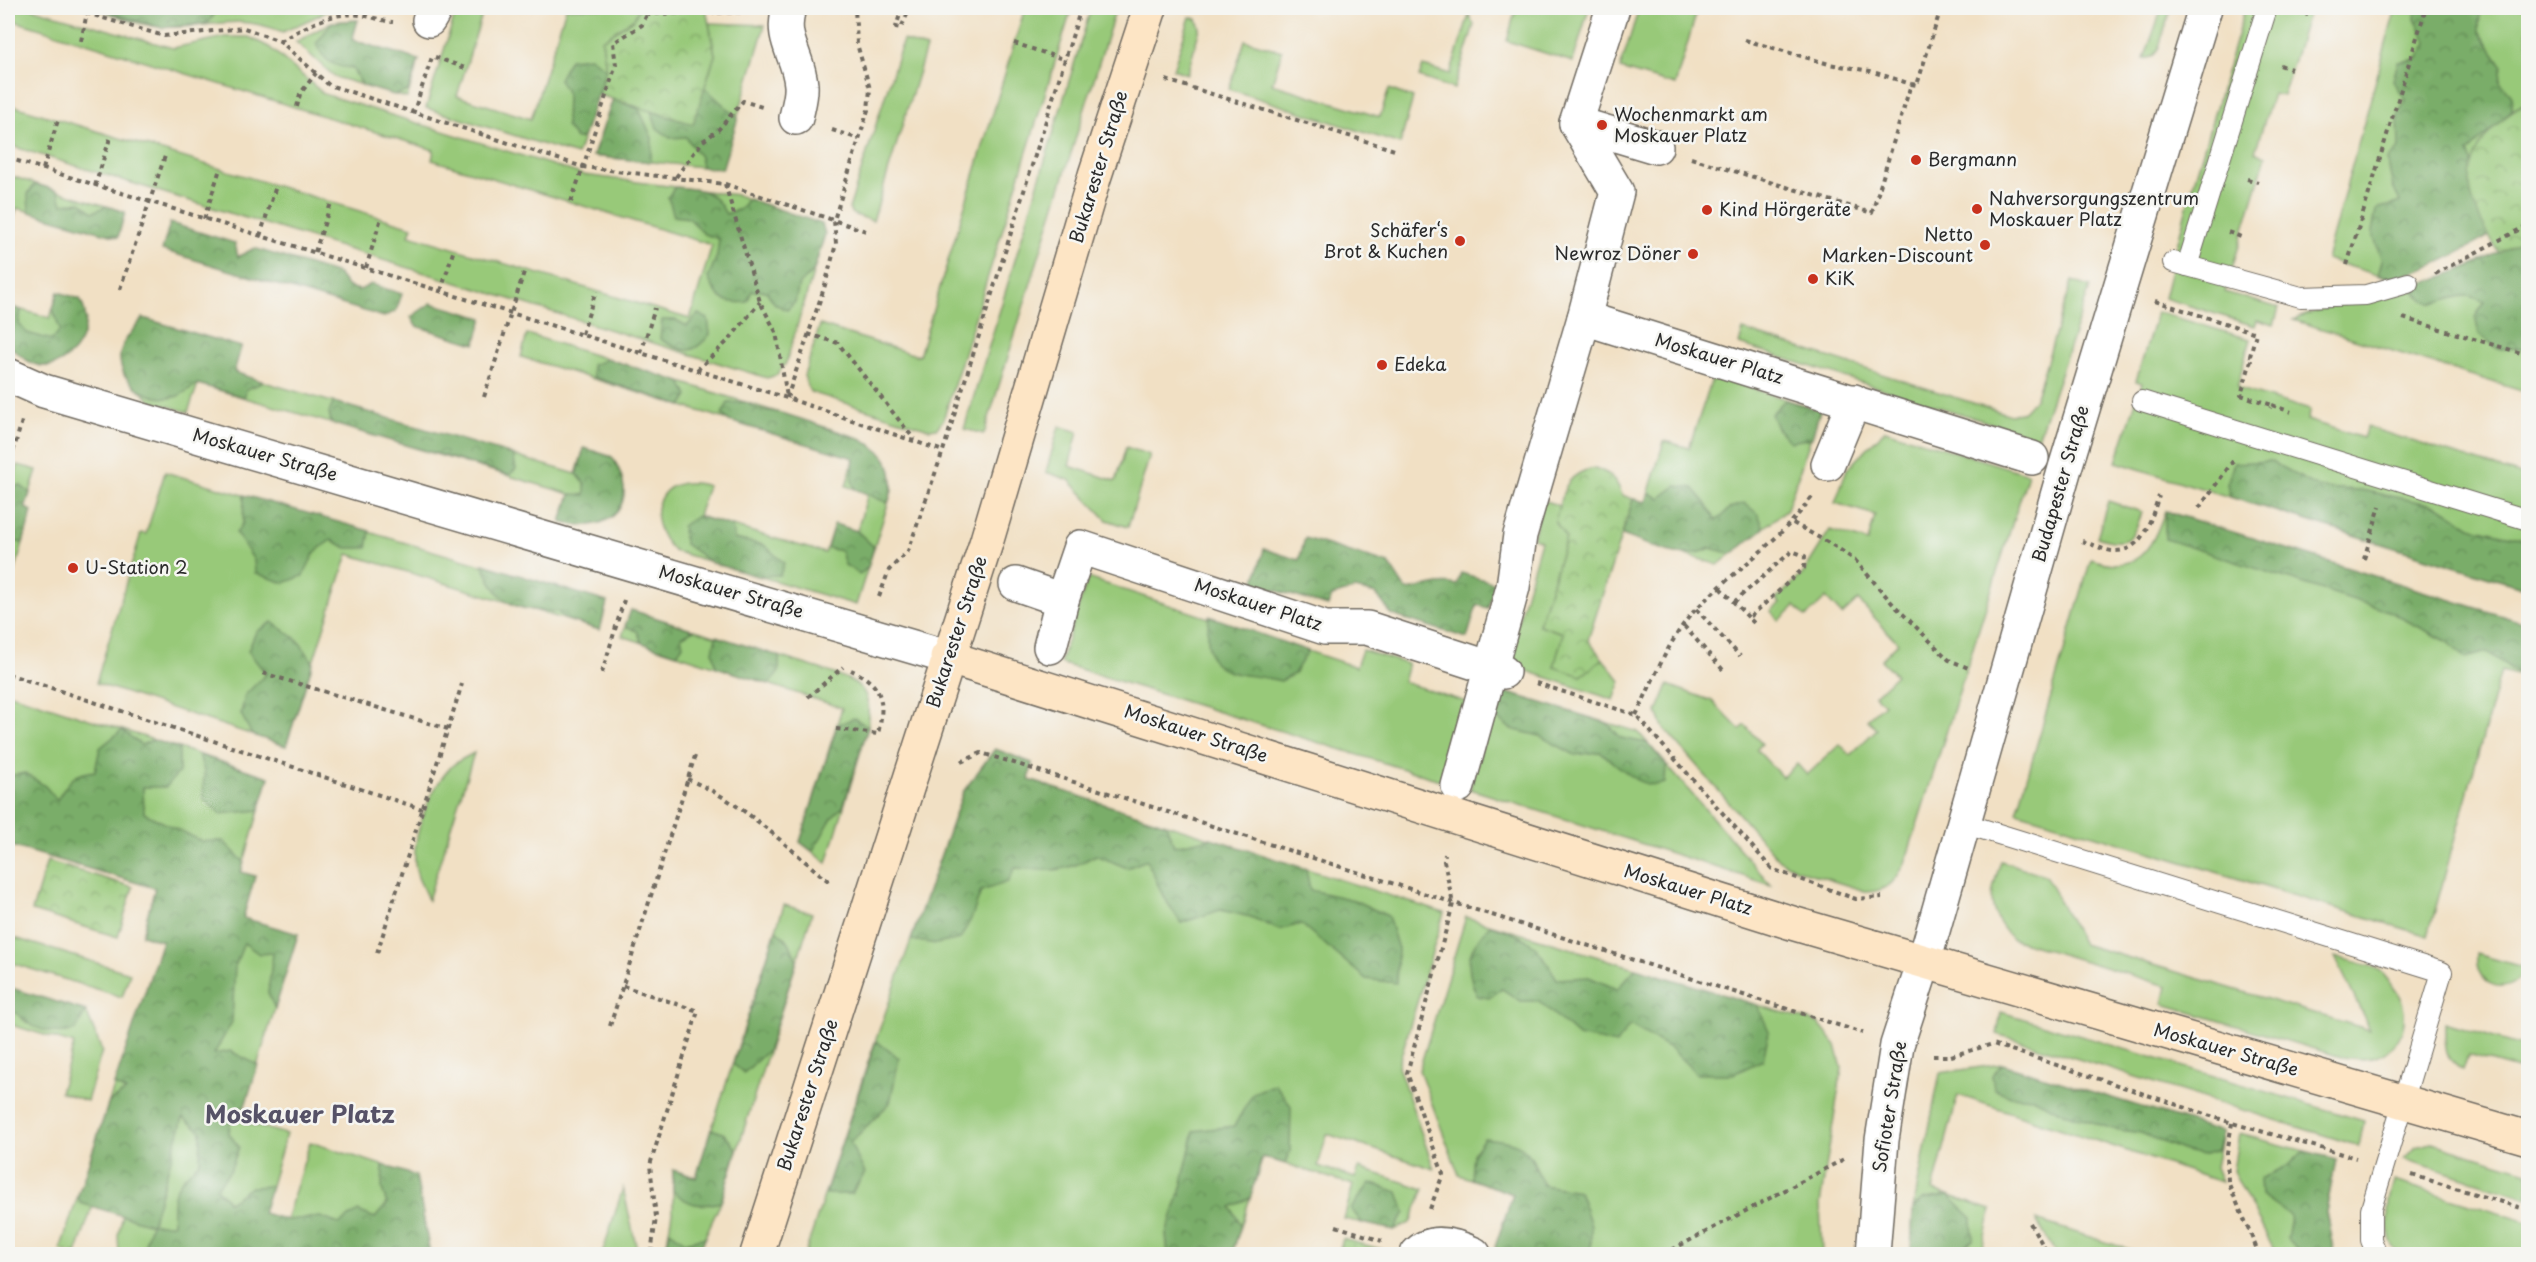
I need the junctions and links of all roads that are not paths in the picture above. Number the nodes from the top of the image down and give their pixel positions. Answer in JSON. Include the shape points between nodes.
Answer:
{"nodes":[{"id":1,"x":1150,"y":8,"type":"edge"},
{"id":2,"x":1613,"y":8,"type":"edge"},
{"id":3,"x":2205,"y":8,"type":"edge"},
{"id":4,"x":2267,"y":8,"type":"edge"},
{"id":5,"x":788,"y":10,"type":"edge"},
{"id":6,"x":796,"y":118,"type":"dead end"},
{"id":7,"x":1576,"y":123,"type":"junction"},
{"id":8,"x":1656,"y":147,"type":"road end"},
{"id":9,"x":2408,"y":284,"type":"road end"},
{"id":10,"x":1584,"y":318,"type":"junction"},
{"id":11,"x":8,"y":375,"type":"edge"},
{"id":12,"x":1854,"y":401,"type":"junction"},
{"id":13,"x":2142,"y":401,"type":"dead end"},
{"id":14,"x":2032,"y":458,"type":"joint"},
{"id":15,"x":1828,"y":464,"type":"road end"},
{"id":16,"x":2065,"y":468,"type":"junction"},
{"id":17,"x":2529,"y":520,"type":"edge"},
{"id":18,"x":1016,"y":584,"type":"dead end"},
{"id":19,"x":1062,"y":600,"type":"junction"},
{"id":20,"x":1050,"y":647,"type":"dead end"},
{"id":21,"x":947,"y":657,"type":"junction"},
{"id":22,"x":1497,"y":670,"type":"junction"},
{"id":23,"x":1455,"y":801,"type":"junction"},
{"id":24,"x":1963,"y":823,"type":"junction"},
{"id":25,"x":1924,"y":962,"type":"junction"},
{"id":26,"x":2402,"y":1100,"type":"junction"},
{"id":27,"x":2529,"y":1138,"type":"edge"},
{"id":28,"x":757,"y":1254,"type":"edge"},
{"id":29,"x":1417,"y":1254,"type":"edge"},
{"id":30,"x":1474,"y":1254,"type":"edge"},
{"id":31,"x":1873,"y":1254,"type":"edge"},
{"id":32,"x":2377,"y":1254,"type":"edge"}],
"edges":[{"from":1,"to":21,"type":"street","name":"Bukarester Straße","via":[[1095,175],[987,540]]},
{"from":2,"to":7,"type":"street"},
{"from":3,"to":16,"type":"street","name":"Budapester Straße"},
{"from":4,"to":9,"type":"lane","via":[[2180,264],[2301,297],[2366,295]]},
{"from":5,"to":6,"type":"street","via":[[787,41],[801,85]]},
{"from":7,"to":8,"type":"street"},
{"from":7,"to":10,"type":"street","via":[[1617,192]]},
{"from":10,"to":12,"type":"street","name":"Moskauer Platz"},
{"from":10,"to":22,"type":"street","via":[[1520,535]]},
{"from":11,"to":21,"type":"street","name":"Moskauer Straße","via":[[44,391]]},
{"from":12,"to":14,"type":"street","name":"Moskauer Platz"},
{"from":12,"to":15,"type":"street"},
{"from":13,"to":17,"type":"lane"},
{"from":14,"to":16,"type":"lane"},
{"from":16,"to":24,"type":"street","name":"Budapester Straße"},
{"from":18,"to":19,"type":"street"},
{"from":19,"to":20,"type":"street","name":"Moskauer Platz"},
{"from":19,"to":22,"type":"street","name":"Moskauer Platz","via":[[1080,547],[1325,628],[1366,628]]},
{"from":21,"to":23,"type":"street","name":"Moskauer Straße"},
{"from":21,"to":28,"type":"street","name":"Bukarester Straße"},
{"from":22,"to":23,"type":"street"},
{"from":23,"to":25,"type":"street","name":"Moskauer Platz"},
{"from":24,"to":25,"type":"street","name":"Budapester Straße"},
{"from":24,"to":26,"type":"lane","via":[[2442,972]]},
{"from":25,"to":26,"type":"street","name":"Moskauer Straße"},
{"from":25,"to":31,"type":"street","name":"Sofioter Straße","via":[[1897,1046],[1882,1140]]},
{"from":26,"to":27,"type":"street","name":"Moskauer Straße"},
{"from":26,"to":32,"type":"lane","via":[[2371,1209],[2371,1240]]},
{"from":29,"to":30,"type":"street","via":[[1438,1244],[1458,1246]]}]}
